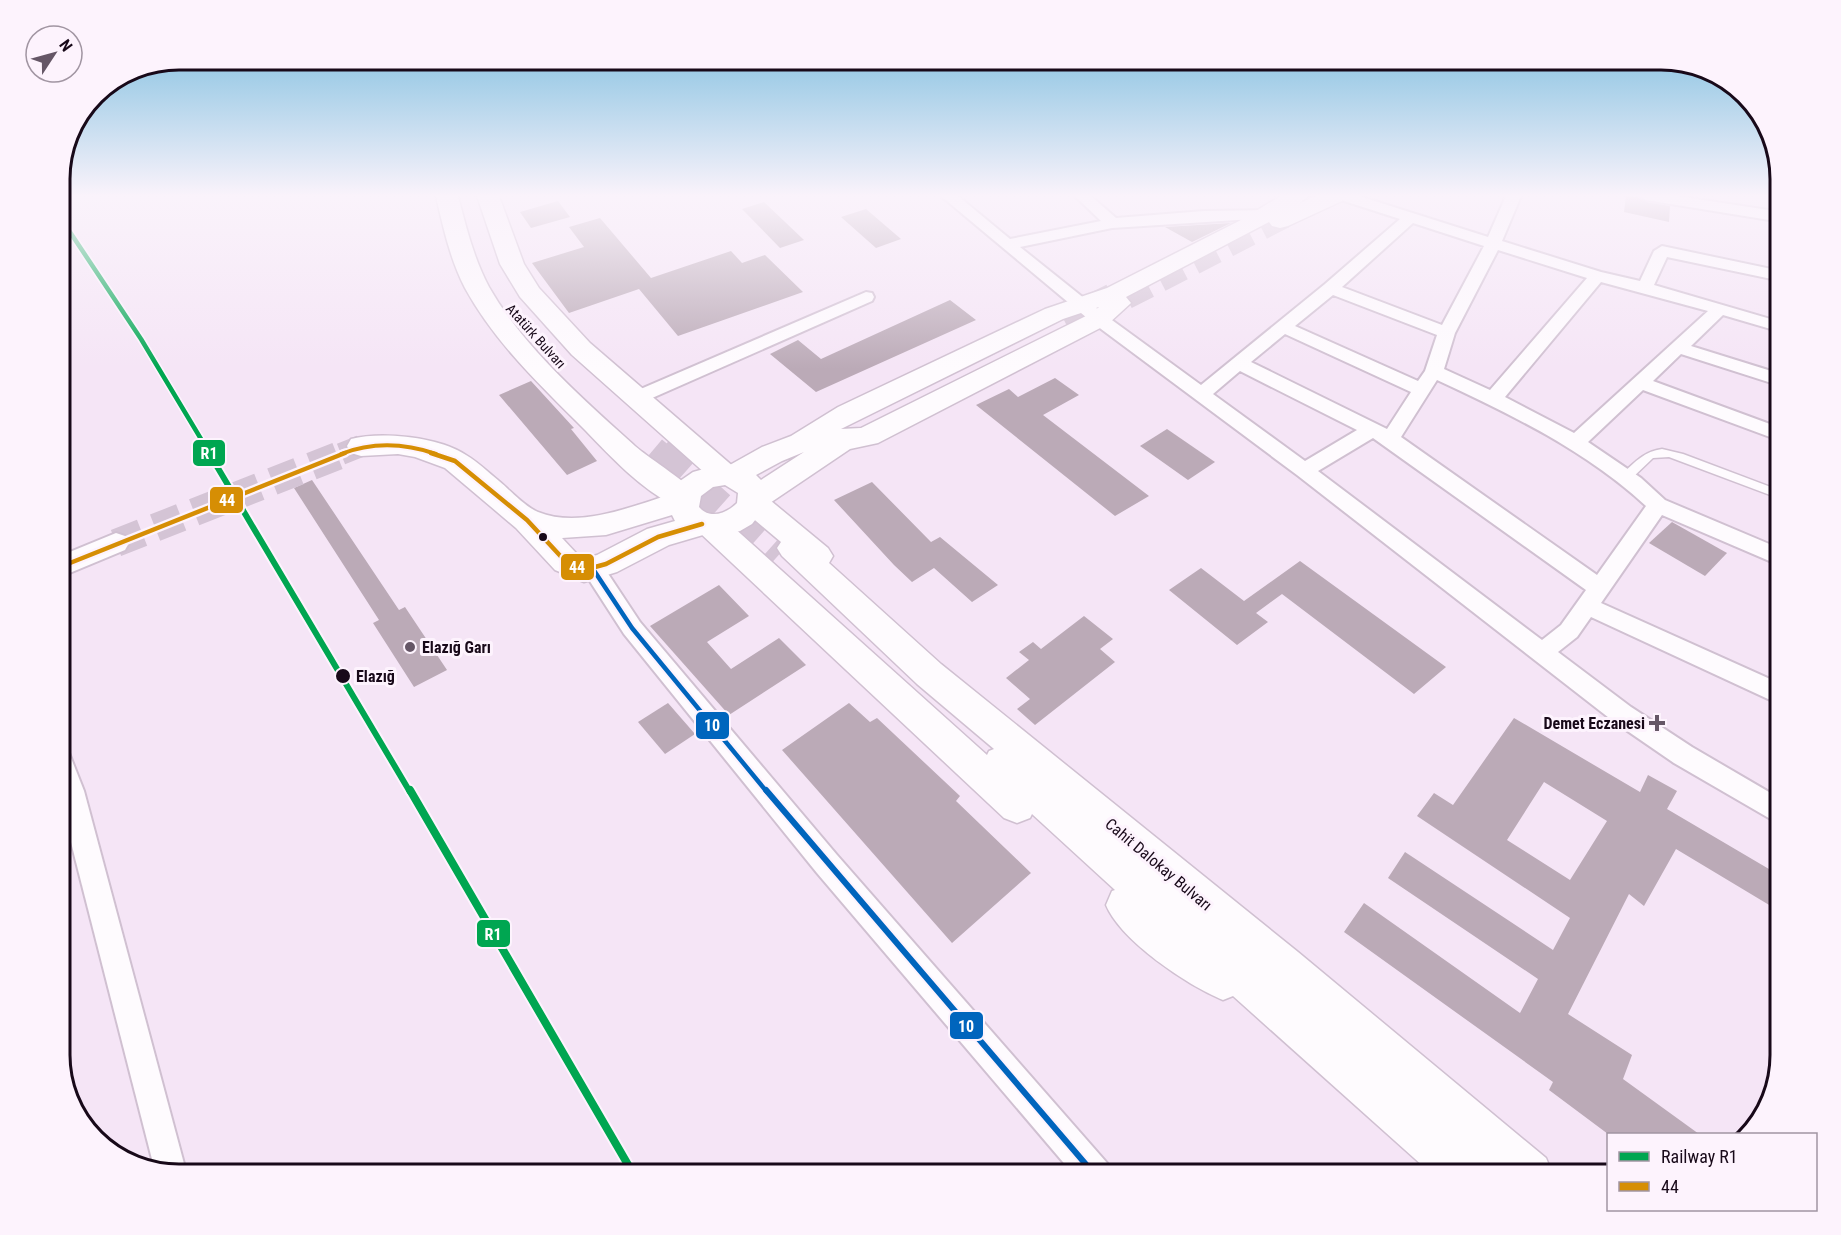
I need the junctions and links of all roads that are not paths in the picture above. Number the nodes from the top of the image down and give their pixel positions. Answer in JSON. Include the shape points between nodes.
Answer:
{"nodes":[{"id":1,"x":463,"y":254,"type":"edge"},
{"id":2,"x":474,"y":254,"type":"edge"},
{"id":3,"x":495,"y":254,"type":"edge"},
{"id":4,"x":508,"y":254,"type":"edge"},
{"id":5,"x":1018,"y":254,"type":"edge"},
{"id":6,"x":1191,"y":254,"type":"edge"},
{"id":7,"x":1216,"y":254,"type":"edge"},
{"id":8,"x":1370,"y":254,"type":"edge"},
{"id":9,"x":1488,"y":254,"type":"edge"},
{"id":10,"x":1524,"y":254,"type":"edge"},
{"id":11,"x":1661,"y":254,"type":"edge"},
{"id":12,"x":1675,"y":254,"type":"edge"},
{"id":13,"x":1770,"y":274,"type":"edge"},
{"id":14,"x":1597,"y":276,"type":"junction"},
{"id":15,"x":1646,"y":287,"type":"junction"},
{"id":16,"x":1331,"y":288,"type":"junction"},
{"id":17,"x":866,"y":297,"type":"dead end"},
{"id":18,"x":1720,"y":309,"type":"junction"},
{"id":19,"x":1078,"y":317,"type":"junction"},
{"id":20,"x":1770,"y":324,"type":"edge"},
{"id":21,"x":1283,"y":327,"type":"junction"},
{"id":22,"x":1446,"y":333,"type":"junction"},
{"id":23,"x":1680,"y":348,"type":"junction"},
{"id":24,"x":1241,"y":363,"type":"junction"},
{"id":25,"x":1434,"y":371,"type":"junction"},
{"id":26,"x":1770,"y":377,"type":"edge"},
{"id":27,"x":1639,"y":382,"type":"junction"},
{"id":28,"x":1422,"y":390,"type":"junction"},
{"id":29,"x":1202,"y":393,"type":"junction"},
{"id":30,"x":636,"y":398,"type":"junction"},
{"id":31,"x":1493,"y":399,"type":"junction"},
{"id":32,"x":1372,"y":430,"type":"junction"},
{"id":33,"x":1770,"y":431,"type":"edge"},
{"id":34,"x":1390,"y":439,"type":"junction"},
{"id":35,"x":1575,"y":443,"type":"junction"},
{"id":36,"x":361,"y":446,"type":"tunnel mouth"},
{"id":37,"x":661,"y":448,"type":"junction"},
{"id":38,"x":1304,"y":470,"type":"junction"},
{"id":39,"x":1627,"y":476,"type":"junction"},
{"id":40,"x":742,"y":488,"type":"junction"},
{"id":41,"x":1770,"y":491,"type":"edge"},
{"id":42,"x":1658,"y":505,"type":"junction"},
{"id":43,"x":695,"y":512,"type":"junction"},
{"id":44,"x":526,"y":520,"type":"junction"},
{"id":45,"x":116,"y":543,"type":"tunnel mouth"},
{"id":46,"x":780,"y":552,"type":"junction"},
{"id":47,"x":1770,"y":553,"type":"edge"},
{"id":48,"x":71,"y":562,"type":"edge"},
{"id":49,"x":593,"y":569,"type":"junction"},
{"id":50,"x":1593,"y":597,"type":"junction"},
{"id":51,"x":1541,"y":653,"type":"junction"},
{"id":52,"x":1770,"y":689,"type":"edge"},
{"id":53,"x":71,"y":791,"type":"edge"},
{"id":54,"x":1770,"y":806,"type":"edge"},
{"id":55,"x":170,"y":1164,"type":"edge"},
{"id":56,"x":1086,"y":1165,"type":"edge"},
{"id":57,"x":1458,"y":1165,"type":"edge"},
{"id":58,"x":1517,"y":1165,"type":"edge"}],
"edges":[{"from":1,"to":37,"type":"main road","via":[[497,317],[539,368]]},
{"from":2,"to":37,"type":"main road","name":"Atatürk Bulvarı","via":[[487,278],[553,358]]},
{"from":3,"to":37,"type":"main road","name":"Atatürk Bulvarı","via":[[529,310]]},
{"from":4,"to":30,"type":"main road","via":[[529,292],[581,349]]},
{"from":5,"to":19,"type":"street"},
{"from":6,"to":19,"type":"main road"},
{"from":7,"to":19,"type":"main road"},
{"from":8,"to":16,"type":"street"},
{"from":9,"to":22,"type":"street"},
{"from":10,"to":14,"type":"street"},
{"from":11,"to":15,"type":"street"},
{"from":12,"to":13,"type":"street"},
{"from":14,"to":15,"type":"street"},
{"from":14,"to":31,"type":"street"},
{"from":15,"to":18,"type":"street"},
{"from":16,"to":21,"type":"street"},
{"from":16,"to":22,"type":"street"},
{"from":17,"to":30,"type":"street"},
{"from":18,"to":20,"type":"street"},
{"from":18,"to":23,"type":"street"},
{"from":19,"to":29,"type":"street"},
{"from":19,"to":40,"type":"main road","via":[[861,427],[843,441]]},
{"from":19,"to":40,"type":"main road","via":[[823,435],[772,454]]},
{"from":21,"to":24,"type":"street"},
{"from":21,"to":28,"type":"street"},
{"from":22,"to":25,"type":"street"},
{"from":23,"to":26,"type":"street"},
{"from":23,"to":27,"type":"street"},
{"from":24,"to":29,"type":"street"},
{"from":24,"to":32,"type":"street"},
{"from":25,"to":28,"type":"street"},
{"from":25,"to":31,"type":"street"},
{"from":27,"to":33,"type":"street"},
{"from":27,"to":35,"type":"street"},
{"from":28,"to":34,"type":"street"},
{"from":29,"to":38,"type":"street"},
{"from":30,"to":37,"type":"main road"},
{"from":31,"to":35,"type":"street"},
{"from":32,"to":34,"type":"street"},
{"from":32,"to":38,"type":"street"},
{"from":34,"to":50,"type":"street"},
{"from":35,"to":39,"type":"street"},
{"from":36,"to":44,"type":"main road","via":[[398,445],[439,454],[468,470]]},
{"from":37,"to":40,"type":"main road"},
{"from":37,"to":43,"type":"main road","via":[[657,482]]},
{"from":38,"to":51,"type":"street"},
{"from":39,"to":41,"type":"lane","via":[[1648,455],[1663,452]]},
{"from":39,"to":42,"type":"street"},
{"from":40,"to":43,"type":"main road","via":[[702,479],[693,485]]},
{"from":40,"to":43,"type":"main road","via":[[742,518],[732,523]]},
{"from":40,"to":46,"type":"main road"},
{"from":42,"to":47,"type":"street"},
{"from":42,"to":50,"type":"street"},
{"from":43,"to":44,"type":"main road","via":[[625,518],[576,528]]},
{"from":43,"to":46,"type":"main road"},
{"from":43,"to":49,"type":"main road","via":[[658,537]]},
{"from":44,"to":49,"type":"main road","via":[[566,562],[584,570]]},
{"from":45,"to":48,"type":"street"},
{"from":46,"to":57,"type":"main road","name":"Cahit Dalokay Bulvarı","via":[[1160,905]]},
{"from":46,"to":58,"type":"main road","name":"Cahit Dalokay Bulvarı"},
{"from":49,"to":56,"type":"street","via":[[632,628],[812,846]]},
{"from":50,"to":51,"type":"street","via":[[1569,631]]},
{"from":50,"to":52,"type":"street"},
{"from":51,"to":54,"type":"street","via":[[1683,755]]},
{"from":53,"to":55,"type":"street"}]}
